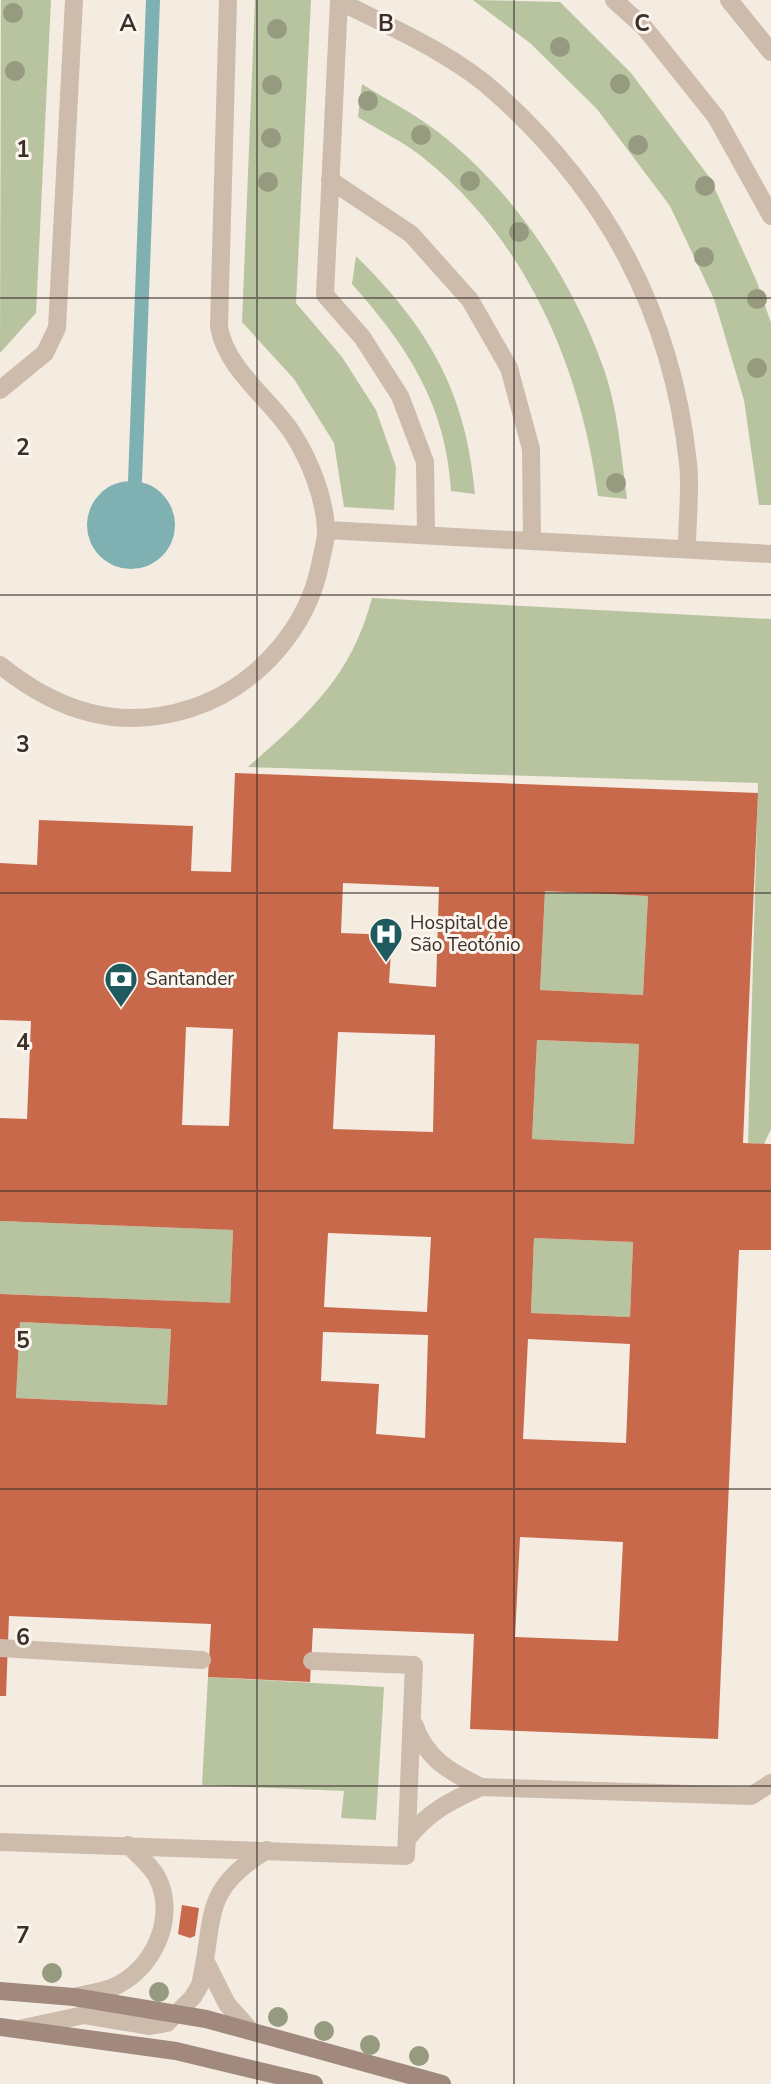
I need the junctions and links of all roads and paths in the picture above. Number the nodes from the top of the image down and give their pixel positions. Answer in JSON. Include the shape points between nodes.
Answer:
{"nodes":[{"id":1,"x":74,"y":0,"type":"edge"},
{"id":2,"x":228,"y":0,"type":"edge"},
{"id":3,"x":614,"y":0,"type":"edge"},
{"id":4,"x":729,"y":0,"type":"edge"},
{"id":5,"x":339,"y":1,"type":"edge"},
{"id":6,"x":771,"y":52,"type":"edge"},
{"id":7,"x":330,"y":180,"type":"junction"},
{"id":8,"x":771,"y":216,"type":"edge"},
{"id":9,"x":0,"y":390,"type":"edge"},
{"id":10,"x":327,"y":530,"type":"junction"},
{"id":11,"x":426,"y":534,"type":"junction"},
{"id":12,"x":532,"y":540,"type":"junction"},
{"id":13,"x":687,"y":548,"type":"junction"},
{"id":14,"x":771,"y":554,"type":"edge"},
{"id":15,"x":0,"y":665,"type":"edge"},
{"id":16,"x":0,"y":1648,"type":"edge"},
{"id":17,"x":202,"y":1660,"type":"dead end"},
{"id":18,"x":312,"y":1661,"type":"dead end"},
{"id":19,"x":412,"y":1719,"type":"junction"},
{"id":20,"x":771,"y":1783,"type":"edge"},
{"id":21,"x":481,"y":1787,"type":"junction"},
{"id":22,"x":407,"y":1839,"type":"junction"},
{"id":23,"x":0,"y":1842,"type":"edge"},
{"id":24,"x":128,"y":1845,"type":"junction"},
{"id":25,"x":267,"y":1850,"type":"junction"},
{"id":26,"x":206,"y":1962,"type":"junction"},
{"id":27,"x":0,"y":1991,"type":"edge"},
{"id":28,"x":75,"y":1997,"type":"junction"},
{"id":29,"x":178,"y":2014,"type":"junction"},
{"id":30,"x":0,"y":2027,"type":"edge"},
{"id":31,"x":23,"y":2028,"type":"junction"},
{"id":32,"x":251,"y":2031,"type":"junction"},
{"id":33,"x":314,"y":2084,"type":"edge"},
{"id":34,"x":442,"y":2084,"type":"edge"}],
"edges":[{"from":1,"to":9,"type":"lane","via":[[57,328],[45,353]]},
{"from":2,"to":10,"type":"lane","via":[[222,346],[292,433],[310,465]]},
{"from":3,"to":8,"type":"lane","via":[[644,27],[716,117]]},
{"from":4,"to":6,"type":"lane"},
{"from":5,"to":7,"type":"lane"},
{"from":5,"to":13,"type":"lane","via":[[421,42],[494,91],[606,217],[646,292],[673,373],[688,465]]},
{"from":7,"to":11,"type":"lane","via":[[325,295],[362,337],[400,396],[425,462]]},
{"from":7,"to":12,"type":"lane","via":[[411,234],[470,300],[509,368],[531,449]]},
{"from":10,"to":11,"type":"lane"},
{"from":10,"to":15,"type":"lane","via":[[319,574],[301,618],[275,653],[243,684],[206,703],[173,714],[102,716],[60,705]]},
{"from":11,"to":12,"type":"lane"},
{"from":12,"to":13,"type":"lane"},
{"from":13,"to":14,"type":"lane"},
{"from":16,"to":17,"type":"lane"},
{"from":18,"to":19,"type":"lane","via":[[414,1665]]},
{"from":19,"to":21,"type":"lane","via":[[419,1740],[432,1757],[448,1771]]},
{"from":19,"to":22,"type":"lane"},
{"from":20,"to":21,"type":"lane","via":[[751,1796]]},
{"from":21,"to":22,"type":"lane","via":[[444,1803],[423,1818]]},
{"from":22,"to":25,"type":"lane","via":[[406,1856]]},
{"from":23,"to":24,"type":"lane"},
{"from":24,"to":25,"type":"lane"},
{"from":24,"to":28,"type":"lane","via":[[149,1865],[163,1893],[165,1911],[159,1940],[137,1971],[113,1987]]},
{"from":25,"to":26,"type":"lane","via":[[227,1880],[215,1899]]},
{"from":26,"to":29,"type":"lane","via":[[200,1985]]},
{"from":26,"to":32,"type":"lane","via":[[228,2004]]},
{"from":27,"to":28,"type":"street"},
{"from":28,"to":29,"type":"street"},
{"from":29,"to":31,"type":"lane","via":[[167,2023],[150,2026],[83,2014]]},
{"from":29,"to":32,"type":"street"},
{"from":30,"to":31,"type":"street"},
{"from":31,"to":33,"type":"street","via":[[176,2051]]},
{"from":32,"to":34,"type":"street"}]}
